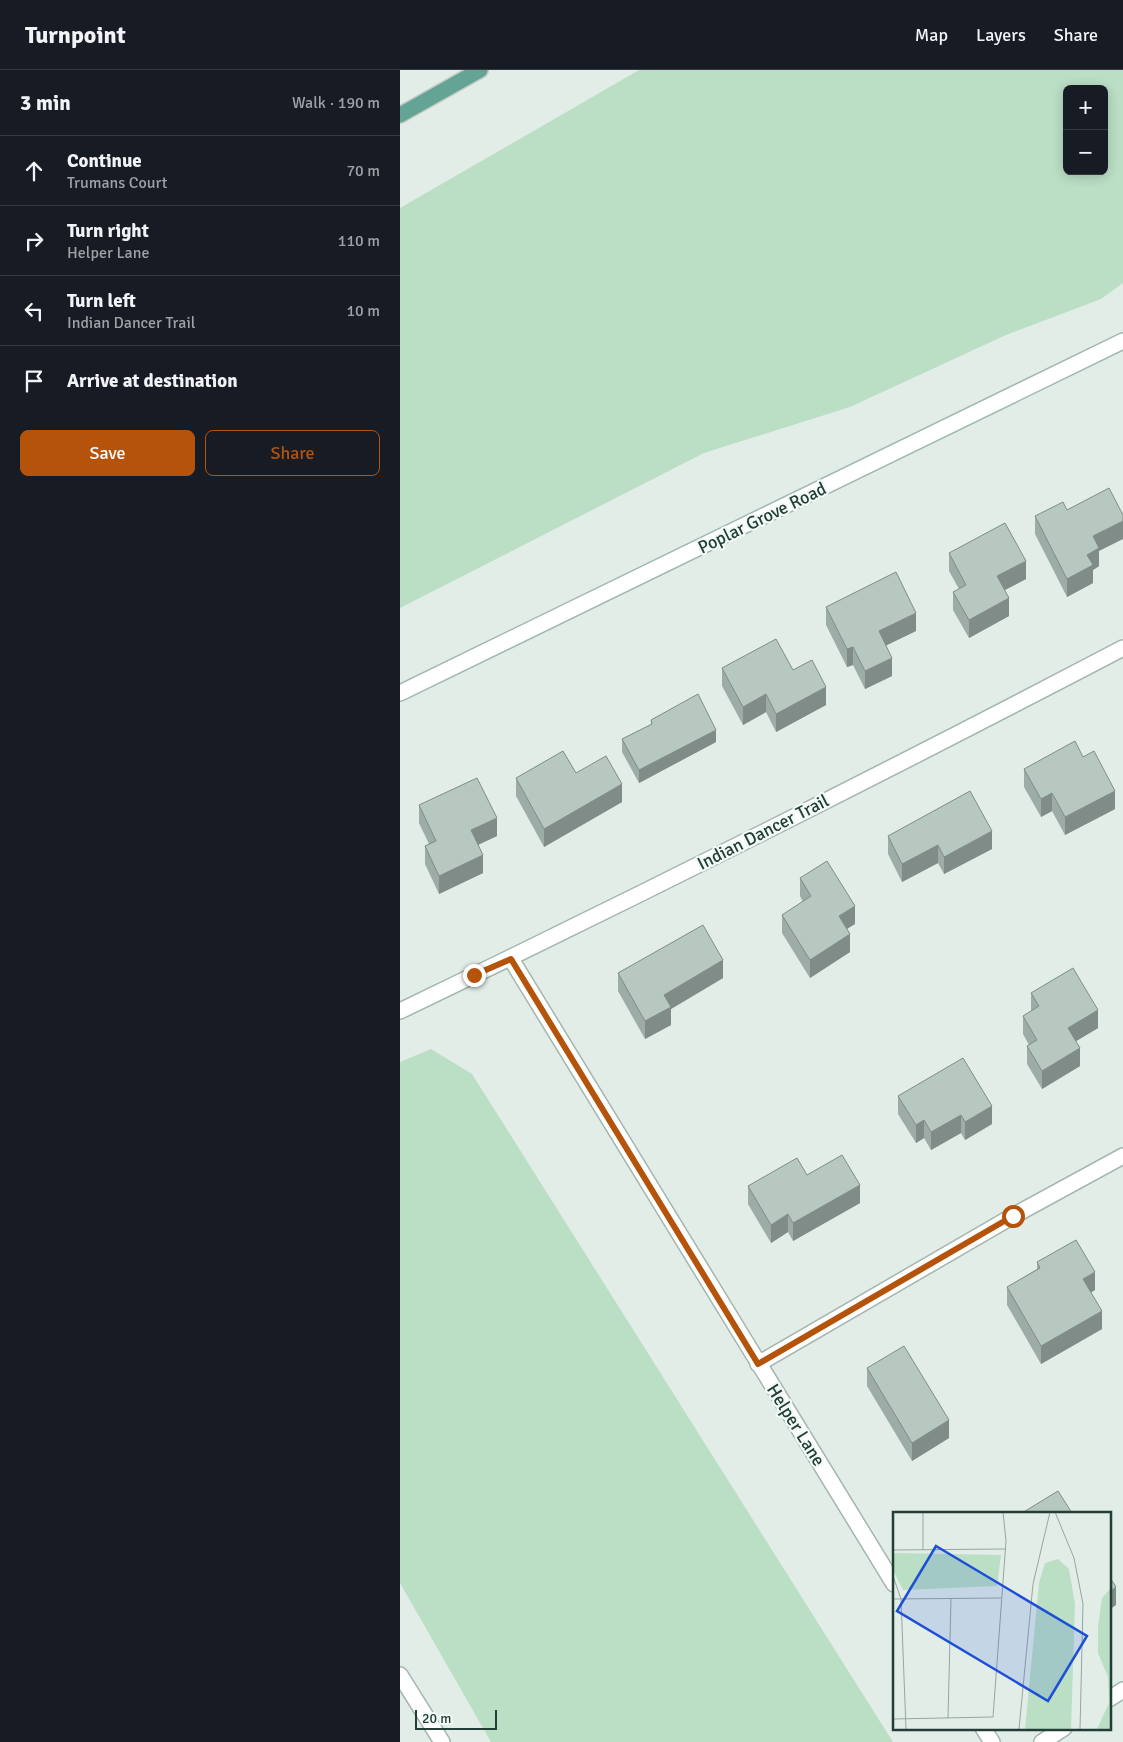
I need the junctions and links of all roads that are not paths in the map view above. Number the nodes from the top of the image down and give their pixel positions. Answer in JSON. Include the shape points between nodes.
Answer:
{"nodes":[{"id":1,"x":480,"y":70,"type":"edge"},
{"id":2,"x":400,"y":115,"type":"edge"},
{"id":3,"x":1123,"y":341,"type":"edge"},
{"id":4,"x":1123,"y":648,"type":"edge"},
{"id":5,"x":400,"y":693,"type":"edge"},
{"id":6,"x":511,"y":959,"type":"junction"},
{"id":7,"x":400,"y":1011,"type":"edge"},
{"id":8,"x":1123,"y":1156,"type":"edge"},
{"id":9,"x":758,"y":1364,"type":"junction"},
{"id":10,"x":893,"y":1582,"type":"edge"},
{"id":11,"x":400,"y":1675,"type":"edge"},
{"id":12,"x":1123,"y":1690,"type":"edge"},
{"id":13,"x":1110,"y":1698,"type":"edge"},
{"id":14,"x":984,"y":1730,"type":"edge"},
{"id":15,"x":1061,"y":1730,"type":"edge"},
{"id":16,"x":442,"y":1742,"type":"edge"},
{"id":17,"x":992,"y":1742,"type":"edge"},
{"id":18,"x":1042,"y":1742,"type":"edge"}],
"edges":[{"from":1,"to":2,"type":"main road"},
{"from":3,"to":5,"type":"street","name":"Poplar Grove Road"},
{"from":4,"to":6,"type":"street","name":"Indian Dancer Trail","via":[[976,726]]},
{"from":6,"to":7,"type":"street","name":"Indian Dancer Trail"},
{"from":6,"to":9,"type":"street","name":"Helper Lane"},
{"from":8,"to":9,"type":"street"},
{"from":9,"to":10,"type":"street","name":"Helper Lane"},
{"from":11,"to":16,"type":"street"},
{"from":12,"to":13,"type":"street"},
{"from":14,"to":17,"type":"street"},
{"from":15,"to":18,"type":"street"}]}
